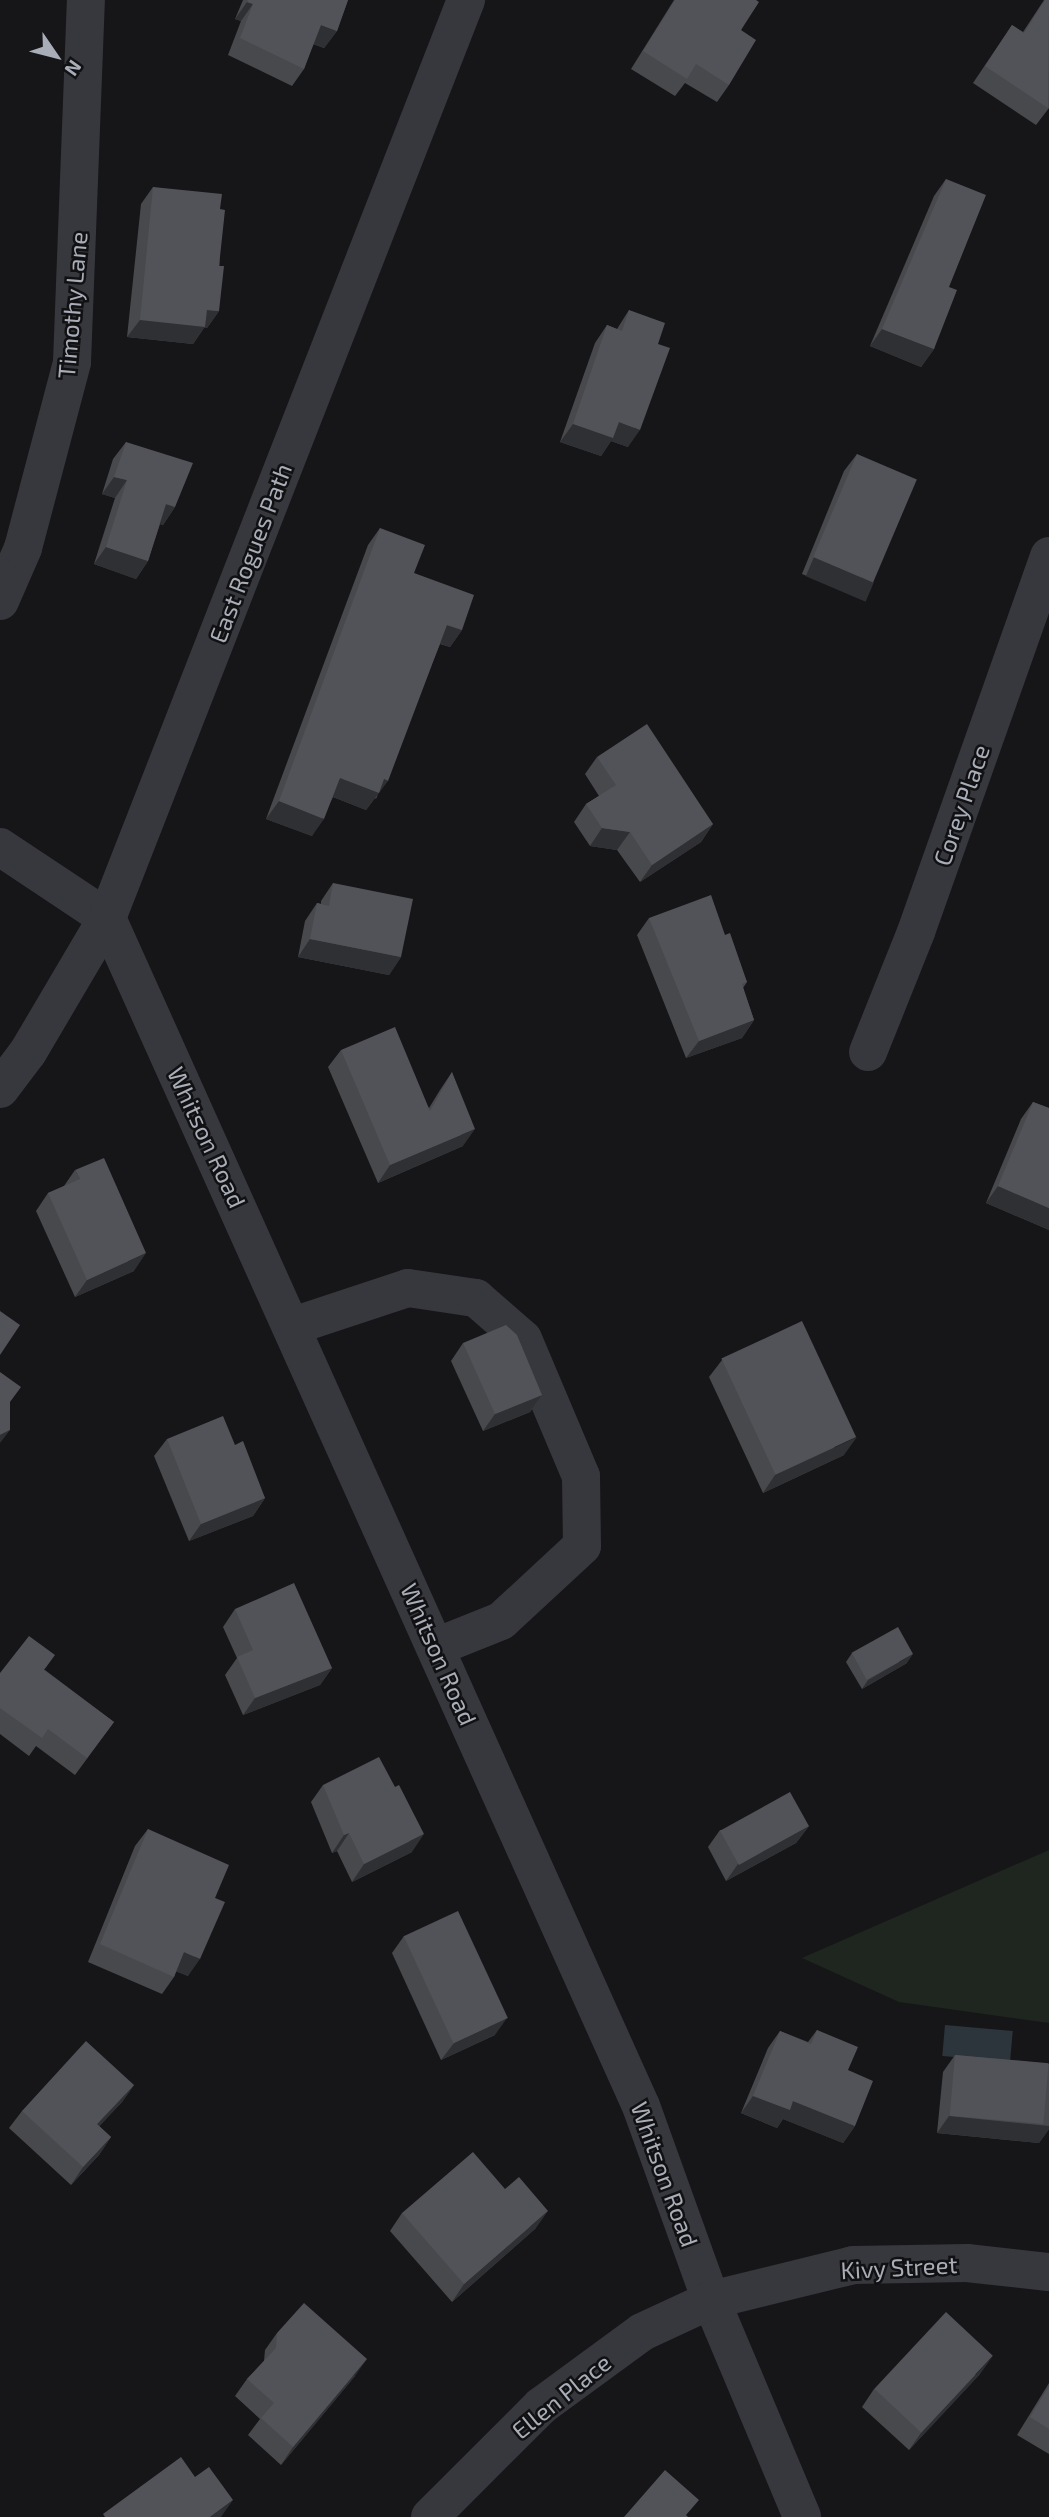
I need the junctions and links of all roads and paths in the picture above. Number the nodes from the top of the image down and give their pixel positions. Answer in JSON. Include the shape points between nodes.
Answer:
{"nodes":[{"id":1,"x":86,"y":0,"type":"edge"},
{"id":2,"x":466,"y":0,"type":"edge"},
{"id":3,"x":1049,"y":556,"type":"edge"},
{"id":4,"x":0,"y":601,"type":"edge"},
{"id":5,"x":0,"y":847,"type":"edge"},
{"id":6,"x":107,"y":918,"type":"junction"},
{"id":7,"x":868,"y":1052,"type":"dead end"},
{"id":8,"x":0,"y":1089,"type":"edge"},
{"id":9,"x":293,"y":1326,"type":"junction"},
{"id":10,"x":436,"y":1647,"type":"junction"},
{"id":11,"x":1049,"y":2272,"type":"edge"},
{"id":12,"x":711,"y":2300,"type":"junction"},
{"id":13,"x":430,"y":2517,"type":"edge"},
{"id":14,"x":802,"y":2517,"type":"edge"}],
"edges":[{"from":1,"to":4,"type":"street","name":"Timothy Lane","via":[[72,362],[23,548]]},
{"from":2,"to":6,"type":"street","name":"East Rogues Path"},
{"from":3,"to":7,"type":"street","name":"Corey Place","via":[[916,932]]},
{"from":5,"to":6,"type":"street"},
{"from":6,"to":8,"type":"street","name":"East Rogues Path","via":[[28,1052]]},
{"from":6,"to":9,"type":"street","name":"Whitson Road"},
{"from":9,"to":10,"type":"street","name":"Whitson Road"},
{"from":9,"to":10,"type":"street","via":[[408,1288],[476,1297],[523,1339],[581,1476],[582,1546],[500,1621]]},
{"from":10,"to":12,"type":"street","name":"Whitson Road","via":[[641,2106]]},
{"from":11,"to":12,"type":"street","name":"Kivy Street","via":[[967,2263],[853,2265]]},
{"from":12,"to":13,"type":"street","name":"Ellen Place","via":[[642,2333],[541,2406]]},
{"from":12,"to":14,"type":"street","name":"Whitson Road"}]}
